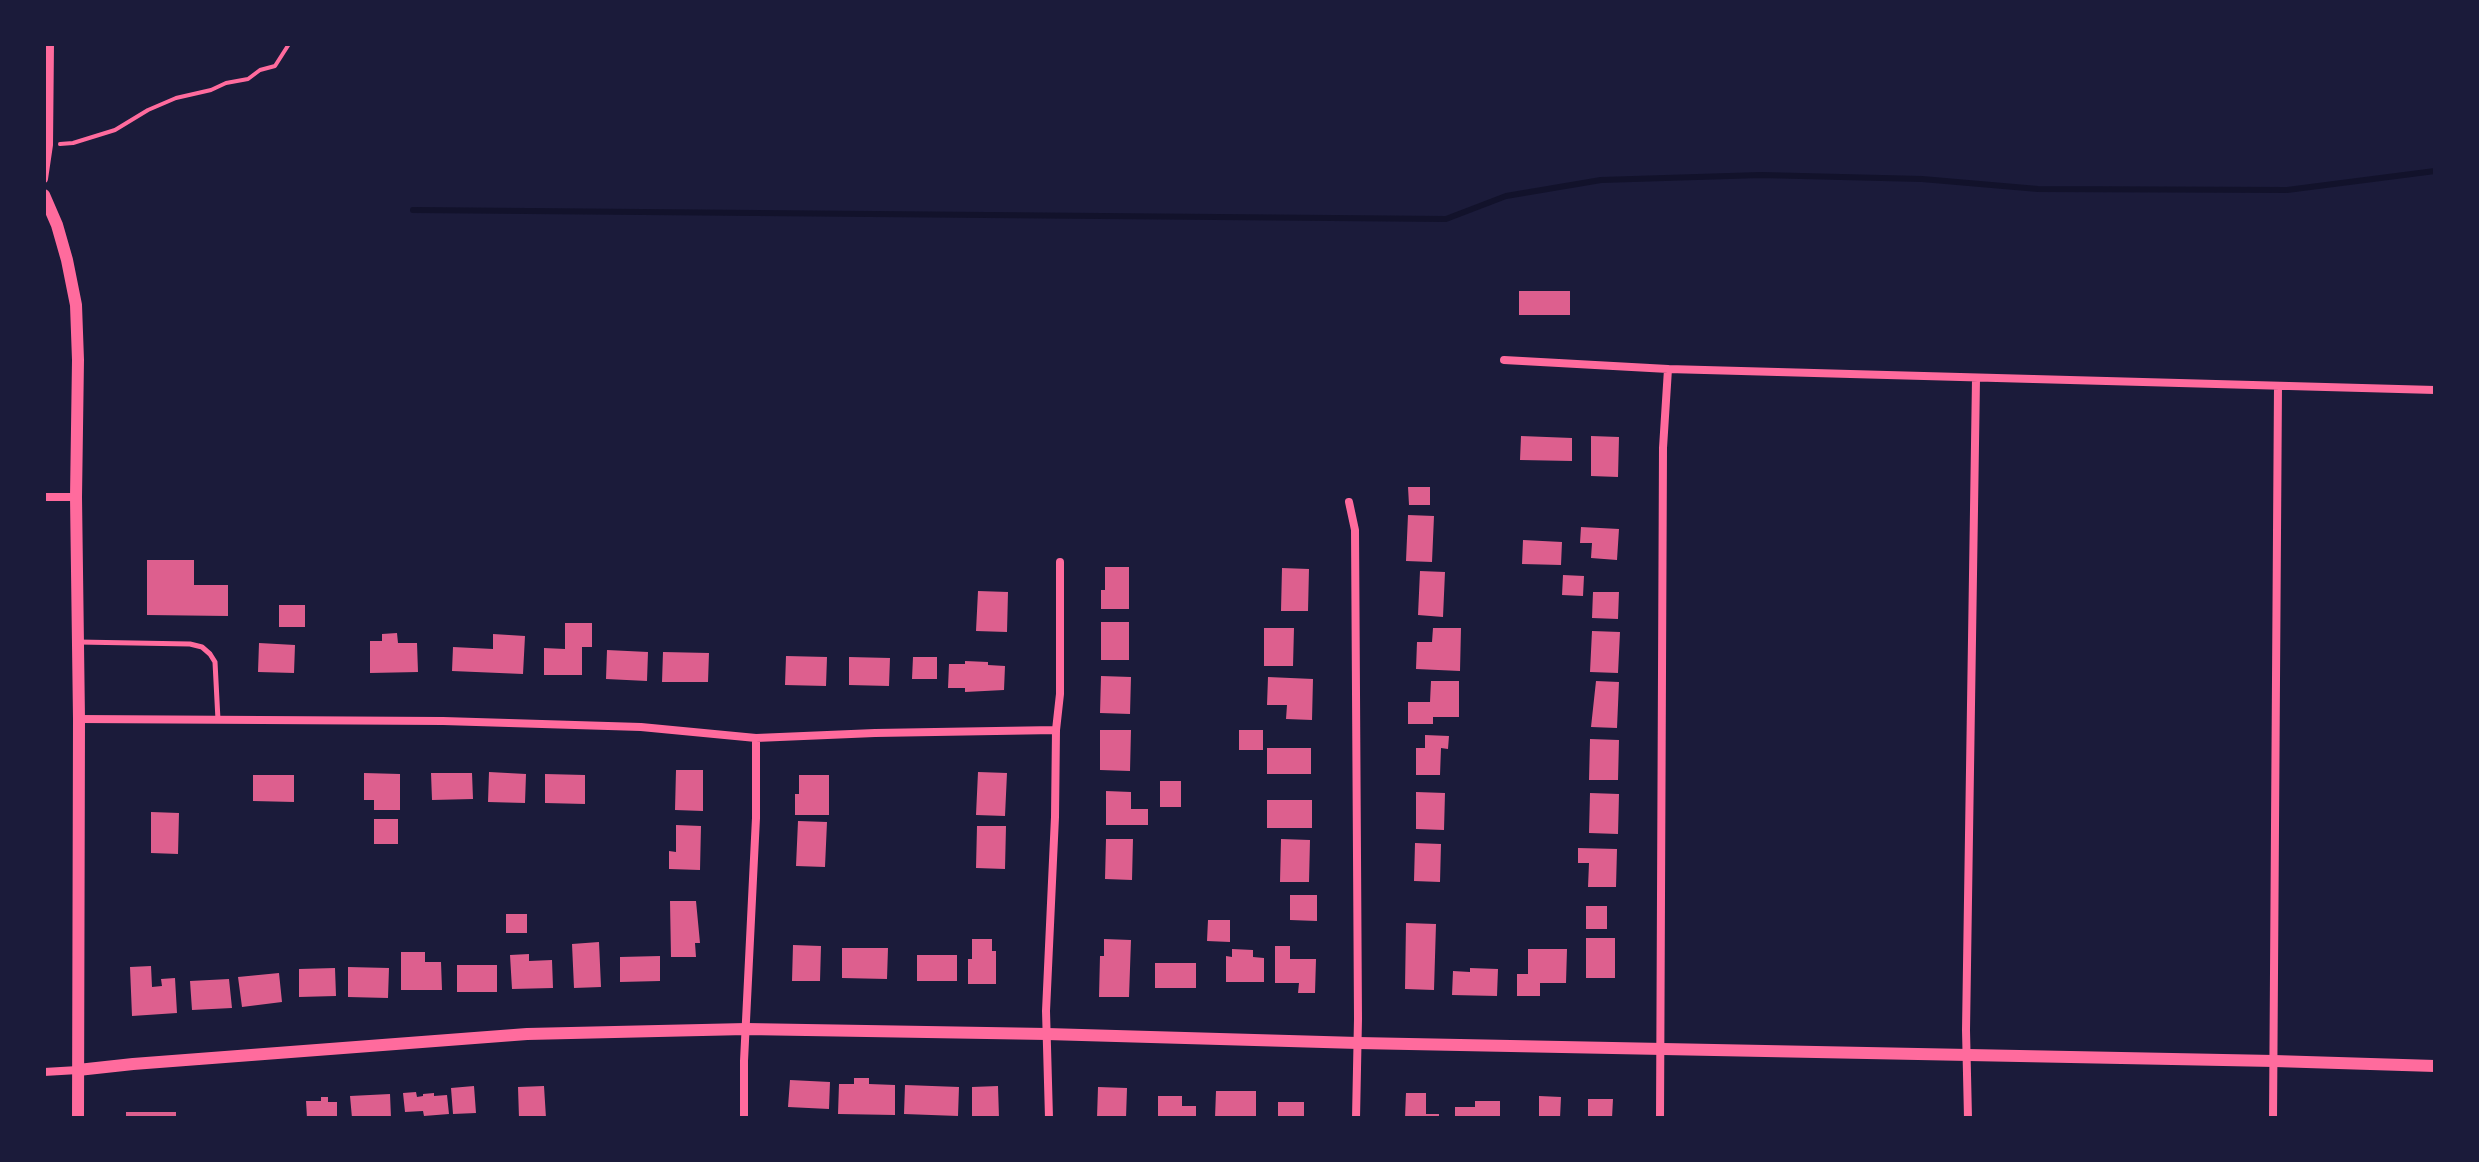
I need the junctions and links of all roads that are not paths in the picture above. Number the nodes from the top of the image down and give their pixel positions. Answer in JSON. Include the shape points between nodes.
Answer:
{"nodes":[{"id":1,"x":50,"y":44,"type":"edge"},
{"id":2,"x":44,"y":179,"type":"edge"},
{"id":3,"x":44,"y":195,"type":"edge"},
{"id":4,"x":1504,"y":360,"type":"dead end"},
{"id":5,"x":1668,"y":369,"type":"junction"},
{"id":6,"x":1976,"y":379,"type":"junction"},
{"id":7,"x":2278,"y":386,"type":"junction"},
{"id":8,"x":2435,"y":390,"type":"edge"},
{"id":9,"x":44,"y":497,"type":"edge"},
{"id":10,"x":76,"y":497,"type":"junction"},
{"id":11,"x":1349,"y":502,"type":"dead end"},
{"id":12,"x":1060,"y":562,"type":"dead end"},
{"id":13,"x":77,"y":642,"type":"junction"},
{"id":14,"x":79,"y":719,"type":"junction"},
{"id":15,"x":219,"y":720,"type":"junction"},
{"id":16,"x":1056,"y":730,"type":"junction"},
{"id":17,"x":756,"y":738,"type":"junction"},
{"id":18,"x":746,"y":1029,"type":"junction"},
{"id":19,"x":1047,"y":1034,"type":"junction"},
{"id":20,"x":1358,"y":1043,"type":"junction"},
{"id":21,"x":1661,"y":1048,"type":"junction"},
{"id":22,"x":1966,"y":1054,"type":"junction"},
{"id":23,"x":2274,"y":1061,"type":"junction"},
{"id":24,"x":2435,"y":1066,"type":"edge"},
{"id":25,"x":78,"y":1070,"type":"junction"},
{"id":26,"x":44,"y":1072,"type":"edge"},
{"id":27,"x":78,"y":1118,"type":"edge"},
{"id":28,"x":744,"y":1118,"type":"edge"},
{"id":29,"x":1049,"y":1118,"type":"edge"},
{"id":30,"x":1356,"y":1118,"type":"edge"},
{"id":31,"x":1660,"y":1118,"type":"edge"},
{"id":32,"x":1968,"y":1118,"type":"edge"},
{"id":33,"x":2273,"y":1118,"type":"edge"}],
"edges":[{"from":1,"to":2,"type":"street"},
{"from":3,"to":10,"type":"street","via":[[76,305]]},
{"from":4,"to":5,"type":"street"},
{"from":5,"to":6,"type":"street"},
{"from":5,"to":21,"type":"street"},
{"from":6,"to":7,"type":"street"},
{"from":6,"to":22,"type":"street"},
{"from":7,"to":8,"type":"street"},
{"from":7,"to":23,"type":"street"},
{"from":9,"to":10,"type":"street"},
{"from":10,"to":13,"type":"street"},
{"from":11,"to":20,"type":"street","via":[[1355,530]]},
{"from":12,"to":16,"type":"street"},
{"from":13,"to":14,"type":"street"},
{"from":13,"to":15,"type":"lane","via":[[202,647],[215,662]]},
{"from":14,"to":15,"type":"street"},
{"from":14,"to":25,"type":"street"},
{"from":15,"to":17,"type":"street","via":[[641,727]]},
{"from":16,"to":17,"type":"street"},
{"from":16,"to":19,"type":"street"},
{"from":17,"to":18,"type":"street"},
{"from":18,"to":19,"type":"street"},
{"from":18,"to":25,"type":"street","via":[[527,1034]]},
{"from":18,"to":28,"type":"street"},
{"from":19,"to":20,"type":"street"},
{"from":19,"to":29,"type":"street"},
{"from":20,"to":21,"type":"street"},
{"from":20,"to":30,"type":"street"},
{"from":21,"to":22,"type":"street"},
{"from":21,"to":31,"type":"street"},
{"from":22,"to":23,"type":"street"},
{"from":22,"to":32,"type":"street"},
{"from":23,"to":24,"type":"street"},
{"from":23,"to":33,"type":"street"},
{"from":25,"to":26,"type":"street"},
{"from":25,"to":27,"type":"street"}]}
